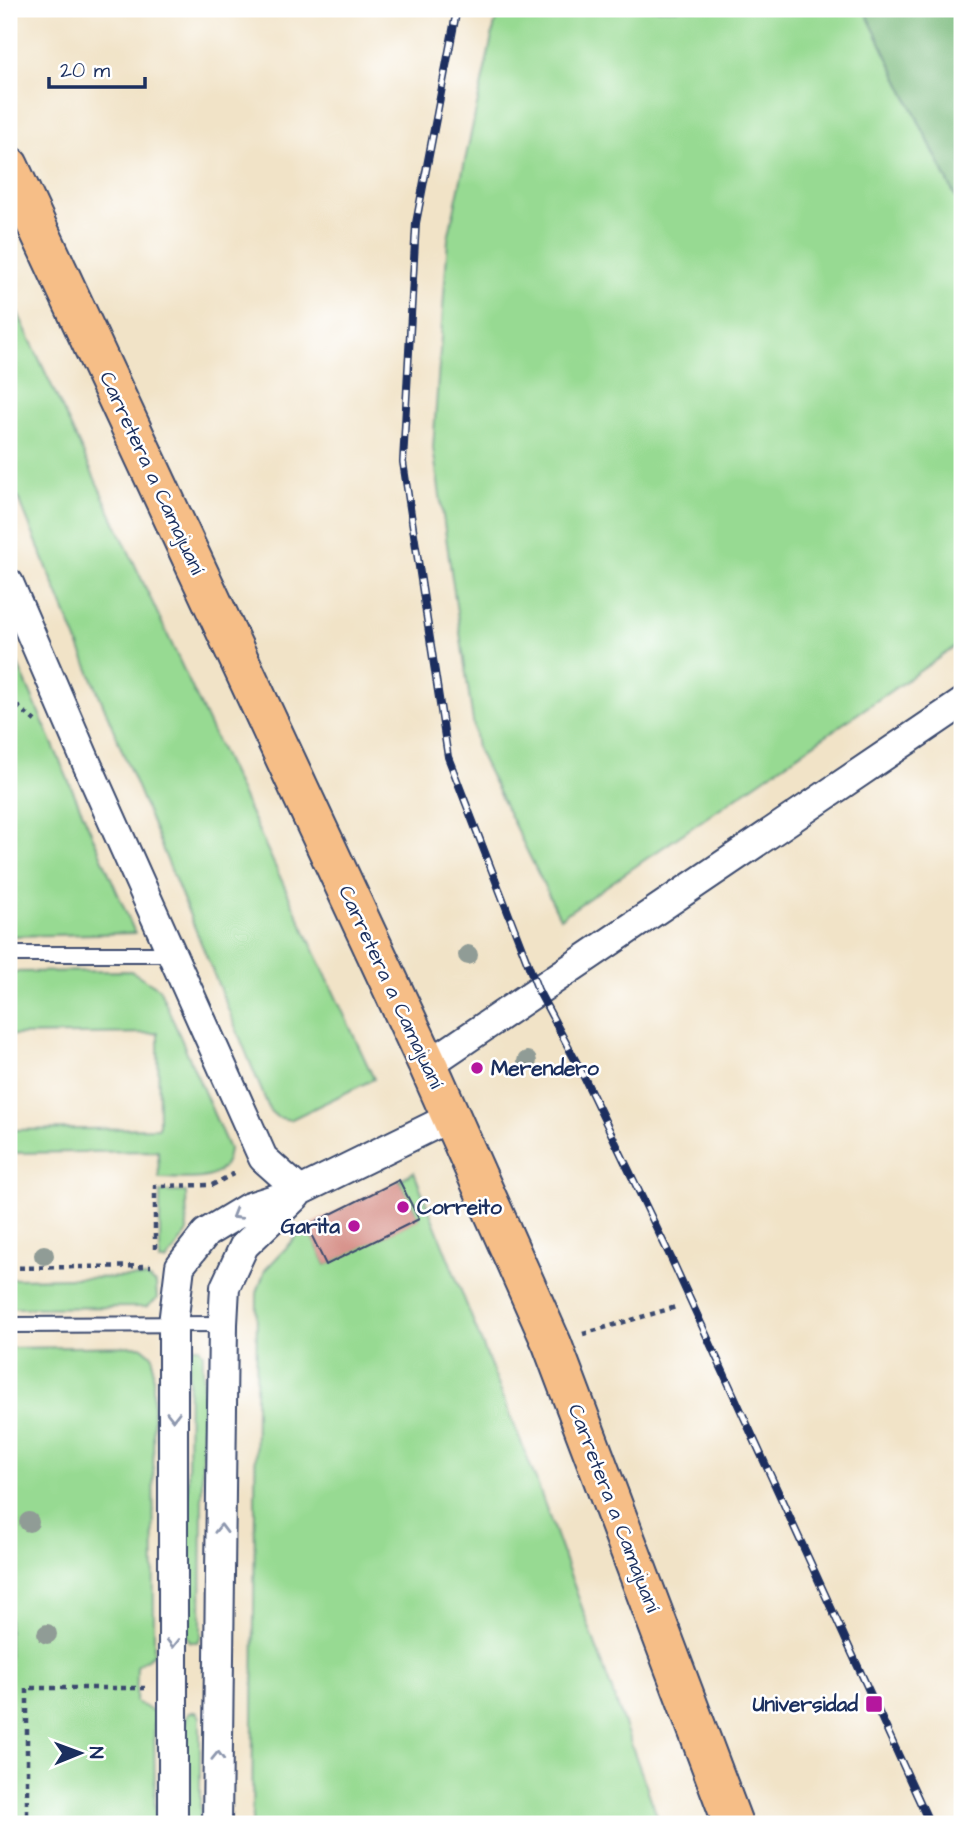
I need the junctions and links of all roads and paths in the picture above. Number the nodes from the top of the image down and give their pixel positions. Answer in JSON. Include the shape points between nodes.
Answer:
{"nodes":[{"id":1,"x":9,"y":166,"type":"edge"},
{"id":2,"x":9,"y":583,"type":"edge"},
{"id":3,"x":962,"y":703,"type":"edge"},
{"id":4,"x":9,"y":954,"type":"edge"},
{"id":5,"x":173,"y":954,"type":"junction"},
{"id":6,"x":428,"y":1065,"type":"junction"},
{"id":7,"x":451,"y":1117,"type":"junction"},
{"id":8,"x":263,"y":1158,"type":"junction"},
{"id":9,"x":300,"y":1191,"type":"junction"},
{"id":10,"x":168,"y":1266,"type":"junction"},
{"id":11,"x":9,"y":1268,"type":"edge"},
{"id":12,"x":676,"y":1307,"type":"dead end"},
{"id":13,"x":173,"y":1324,"type":"junction"},
{"id":14,"x":223,"y":1324,"type":"junction"},
{"id":15,"x":9,"y":1325,"type":"edge"},
{"id":16,"x":552,"y":1344,"type":"junction"},
{"id":17,"x":173,"y":1688,"type":"junction"},
{"id":18,"x":27,"y":1824,"type":"edge"},
{"id":19,"x":173,"y":1824,"type":"edge"},
{"id":20,"x":218,"y":1824,"type":"edge"},
{"id":21,"x":733,"y":1824,"type":"edge"}],
"edges":[{"from":1,"to":6,"type":"main road","name":"Carretera a Camajuaní"},
{"from":2,"to":5,"type":"street"},
{"from":3,"to":6,"type":"street"},
{"from":4,"to":5,"type":"lane"},
{"from":5,"to":8,"type":"street"},
{"from":6,"to":7,"type":"main road","name":"Carretera a Camajuaní"},
{"from":7,"to":9,"type":"street"},
{"from":7,"to":16,"type":"main road","name":"Carretera a Camajuaní"},
{"from":8,"to":9,"type":"street"},
{"from":8,"to":10,"type":"path","via":[[212,1185],[155,1186]]},
{"from":9,"to":10,"type":"street","one_way":true,"via":[[249,1207],[206,1233]]},
{"from":9,"to":14,"type":"street","via":[[244,1246],[225,1287]]},
{"from":10,"to":11,"type":"path"},
{"from":10,"to":13,"type":"street"},
{"from":12,"to":16,"type":"path"},
{"from":13,"to":14,"type":"lane"},
{"from":13,"to":15,"type":"lane"},
{"from":13,"to":17,"type":"street","one_way":true},
{"from":20,"to":14,"type":"street","one_way":true},
{"from":16,"to":21,"type":"main road","name":"Carretera a Camajuaní"},
{"from":17,"to":18,"type":"path","via":[[27,1688]]},
{"from":17,"to":19,"type":"street"}]}
